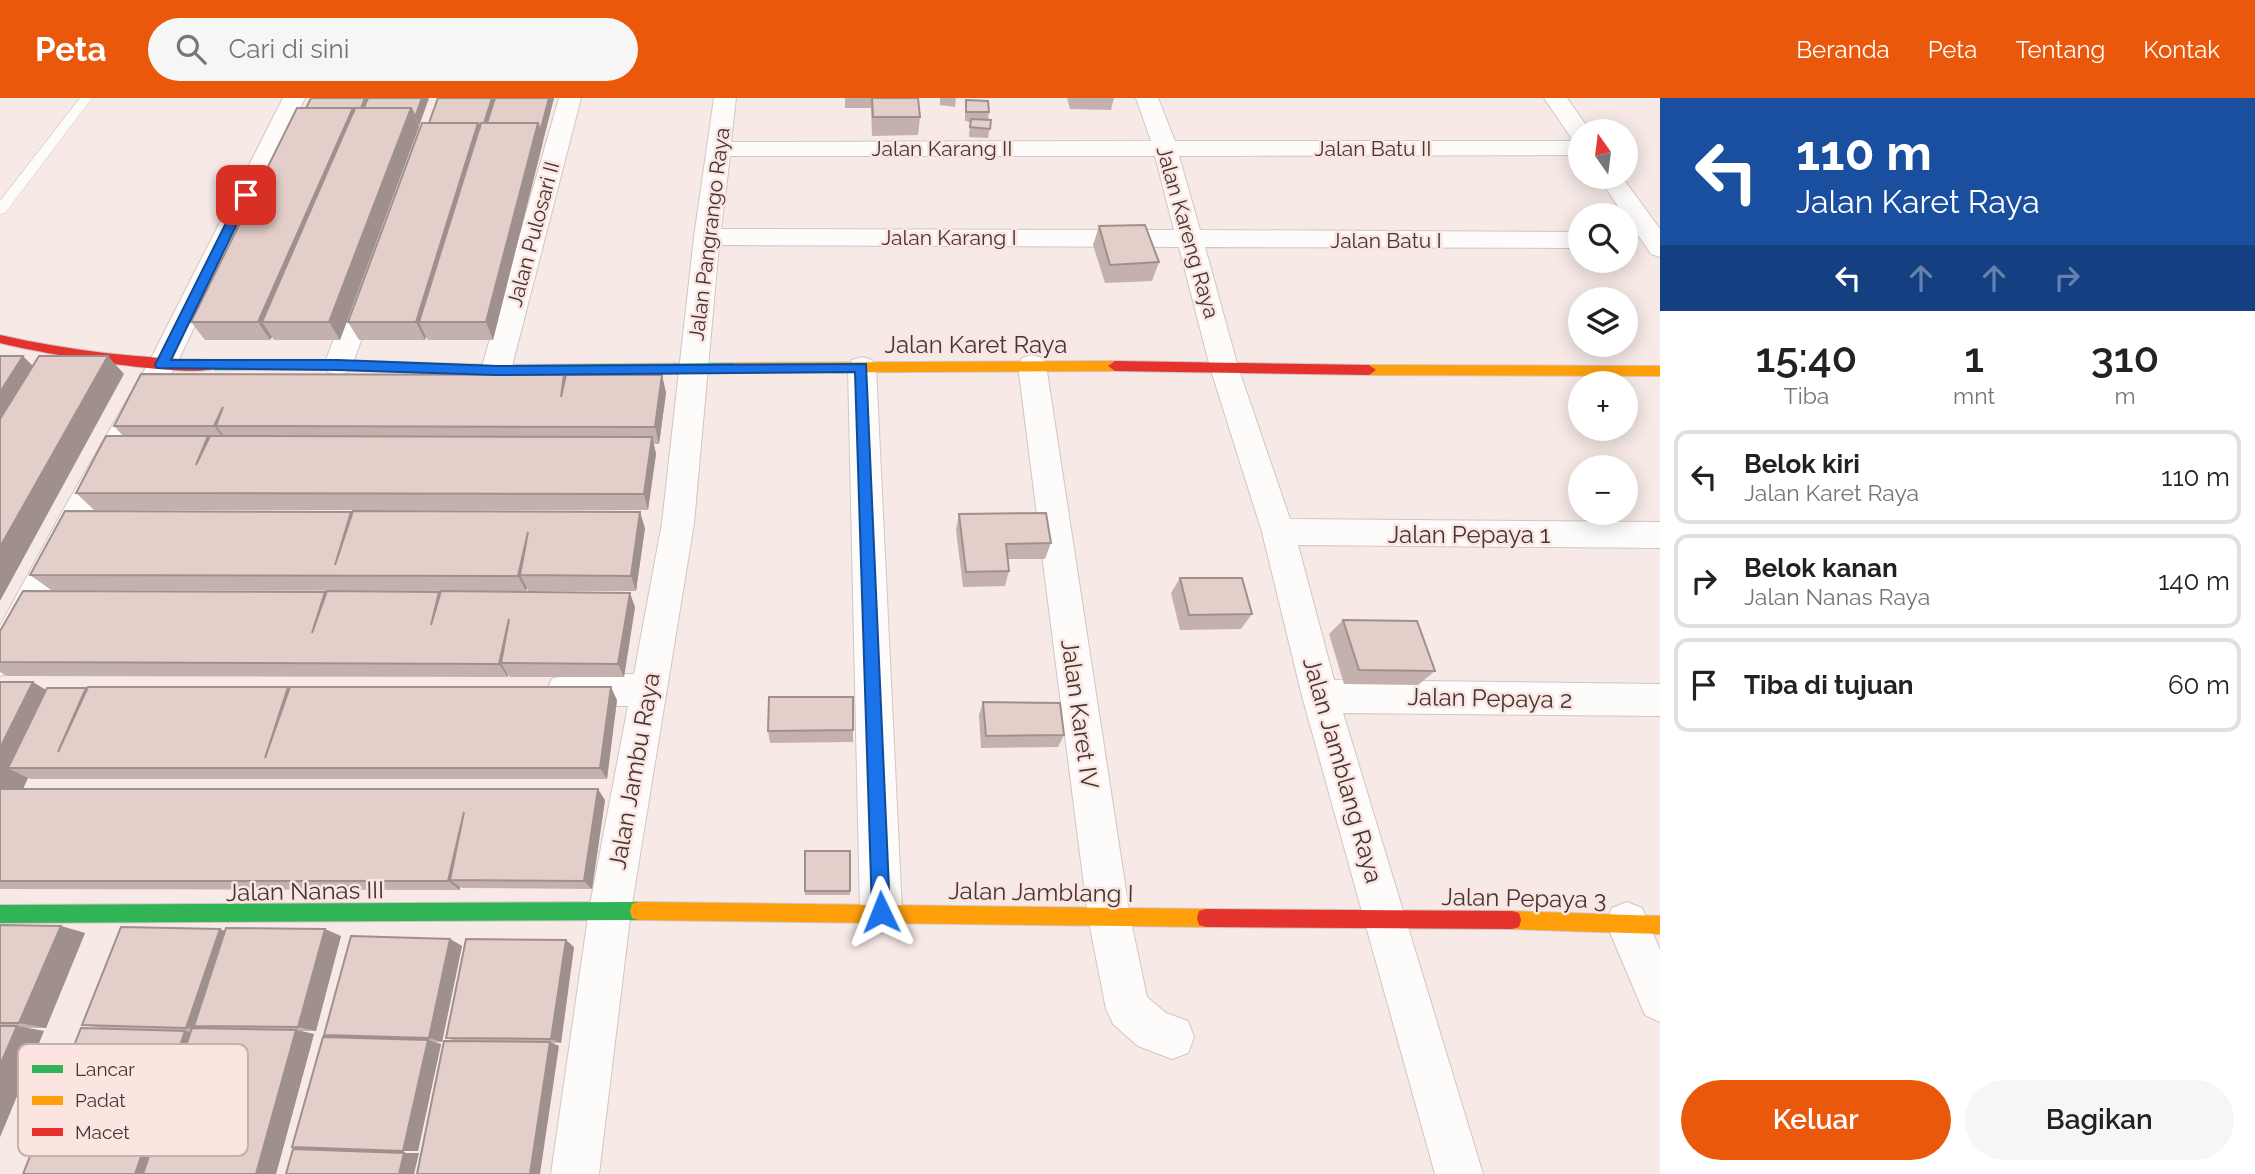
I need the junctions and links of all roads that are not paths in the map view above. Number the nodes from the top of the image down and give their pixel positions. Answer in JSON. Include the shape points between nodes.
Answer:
{"nodes":[{"id":1,"x":86,"y":98,"type":"edge"},
{"id":2,"x":294,"y":98,"type":"edge"},
{"id":3,"x":570,"y":98,"type":"edge"},
{"id":4,"x":725,"y":98,"type":"edge"},
{"id":5,"x":1147,"y":98,"type":"edge"},
{"id":6,"x":1555,"y":98,"type":"edge"},
{"id":7,"x":1570,"y":119,"type":"edge"},
{"id":8,"x":1165,"y":148,"type":"junction"},
{"id":9,"x":1568,"y":148,"type":"edge"},
{"id":10,"x":720,"y":149,"type":"junction"},
{"id":11,"x":1618,"y":189,"type":"edge"},
{"id":12,"x":0,"y":210,"type":"edge"},
{"id":13,"x":707,"y":237,"type":"junction"},
{"id":14,"x":1191,"y":239,"type":"junction"},
{"id":15,"x":1568,"y":240,"type":"edge"},
{"id":16,"x":1638,"y":242,"type":"edge"},
{"id":17,"x":1657,"y":244,"type":"edge"},
{"id":18,"x":376,"y":263,"type":"edge"},
{"id":19,"x":0,"y":339,"type":"edge"},
{"id":20,"x":162,"y":365,"type":"junction"},
{"id":21,"x":338,"y":365,"type":"junction"},
{"id":22,"x":1032,"y":365,"type":"junction"},
{"id":23,"x":862,"y":367,"type":"junction"},
{"id":24,"x":1224,"y":367,"type":"junction"},
{"id":25,"x":692,"y":369,"type":"junction"},
{"id":26,"x":496,"y":370,"type":"junction"},
{"id":27,"x":1660,"y":371,"type":"edge"},
{"id":28,"x":73,"y":521,"type":"junction"},
{"id":29,"x":114,"y":521,"type":"edge"},
{"id":30,"x":1278,"y":532,"type":"junction"},
{"id":31,"x":1660,"y":535,"type":"edge"},
{"id":32,"x":5,"y":679,"type":"edge"},
{"id":33,"x":538,"y":690,"type":"edge"},
{"id":34,"x":649,"y":690,"type":"junction"},
{"id":35,"x":1320,"y":696,"type":"junction"},
{"id":36,"x":1660,"y":701,"type":"edge"},
{"id":37,"x":610,"y":910,"type":"junction"},
{"id":38,"x":881,"y":912,"type":"junction"},
{"id":39,"x":0,"y":914,"type":"edge"},
{"id":40,"x":1109,"y":917,"type":"junction"},
{"id":41,"x":1387,"y":918,"type":"junction"},
{"id":42,"x":1643,"y":924,"type":"edge"},
{"id":43,"x":1660,"y":1000,"type":"edge"},
{"id":44,"x":1172,"y":1037,"type":"dead end"},
{"id":45,"x":576,"y":1174,"type":"edge"},
{"id":46,"x":1459,"y":1174,"type":"edge"}],
"edges":[{"from":1,"to":12,"type":"lane"},
{"from":2,"to":20,"type":"street"},
{"from":3,"to":26,"type":"street","name":"Jalan Pulosari II"},
{"from":4,"to":10,"type":"street","name":"Jalan Pangrango Raya"},
{"from":5,"to":8,"type":"street","name":"Jalan Kareng Raya"},
{"from":6,"to":7,"type":"street"},
{"from":8,"to":9,"type":"street","name":"Jalan Batu II"},
{"from":8,"to":10,"type":"street","name":"Jalan Karang II"},
{"from":8,"to":14,"type":"street","name":"Jalan Kareng Raya"},
{"from":10,"to":13,"type":"street","name":"Jalan Pangrango Raya"},
{"from":11,"to":17,"type":"street"},
{"from":13,"to":14,"type":"street","name":"Jalan Karang I"},
{"from":13,"to":25,"type":"street","name":"Jalan Pangrango Raya"},
{"from":14,"to":15,"type":"street","name":"Jalan Batu I"},
{"from":14,"to":24,"type":"street","name":"Jalan Kareng Raya"},
{"from":16,"to":17,"type":"street"},
{"from":18,"to":21,"type":"street"},
{"from":19,"to":20,"type":"street","name":"Jalan Karet Raya","via":[[48,351]]},
{"from":20,"to":21,"type":"street","name":"Jalan Karet Raya"},
{"from":20,"to":28,"type":"street"},
{"from":21,"to":26,"type":"street","name":"Jalan Karet Raya"},
{"from":22,"to":23,"type":"street","name":"Jalan Karet Raya"},
{"from":22,"to":24,"type":"street","name":"Jalan Karet Raya"},
{"from":22,"to":40,"type":"street","name":"Jalan Karet IV"},
{"from":23,"to":25,"type":"street","name":"Jalan Karet Raya"},
{"from":23,"to":38,"type":"street"},
{"from":24,"to":27,"type":"street","name":"Jalan Karet Raya"},
{"from":24,"to":30,"type":"street","name":"Jalan Jamblang Raya"},
{"from":25,"to":26,"type":"street","name":"Jalan Karet Raya"},
{"from":25,"to":34,"type":"street","name":"Jalan Jambu Raya","via":[[665,523]]},
{"from":28,"to":29,"type":"street"},
{"from":28,"to":32,"type":"street"},
{"from":30,"to":31,"type":"street","name":"Jalan Pepaya 1"},
{"from":30,"to":35,"type":"street","name":"Jalan Jamblang Raya"},
{"from":33,"to":34,"type":"street"},
{"from":34,"to":37,"type":"street","name":"Jalan Jambu Raya"},
{"from":35,"to":36,"type":"street","name":"Jalan Pepaya 2"},
{"from":35,"to":41,"type":"street","name":"Jalan Jamblang Raya"},
{"from":37,"to":38,"type":"street","name":"Jalan Jamblang I"},
{"from":37,"to":39,"type":"street","name":"Jalan Nanas III","via":[[361,932],[118,936]]},
{"from":37,"to":45,"type":"street","name":"Jalan Jambu Raya"},
{"from":38,"to":40,"type":"street","name":"Jalan Jamblang I"},
{"from":40,"to":41,"type":"street","name":"Jalan Jamblang I"},
{"from":40,"to":44,"type":"street","name":"Jalan Karet IV","via":[[1128,1009],[1153,1031]]},
{"from":41,"to":42,"type":"street","name":"Jalan Pepaya 3"},
{"from":41,"to":46,"type":"street","name":"Jalan Jamblang Raya"},
{"from":42,"to":43,"type":"street"}]}
